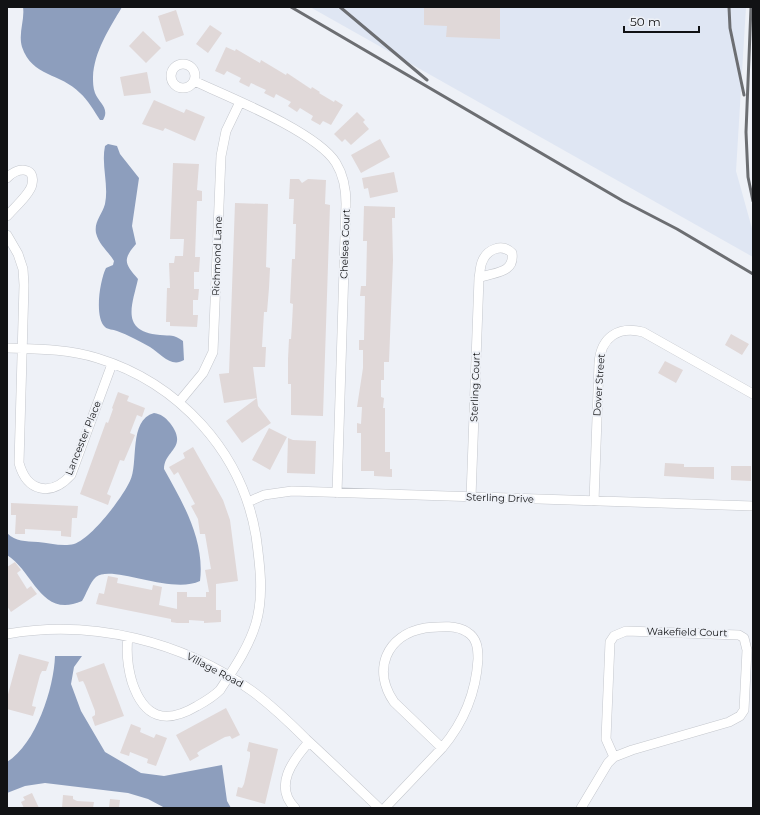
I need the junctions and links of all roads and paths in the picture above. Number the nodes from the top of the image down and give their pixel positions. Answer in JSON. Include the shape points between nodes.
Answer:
{"nodes":[{"id":1,"x":194,"y":81,"type":"dead end"},
{"id":2,"x":240,"y":102,"type":"junction"},
{"id":3,"x":7,"y":178,"type":"edge"},
{"id":4,"x":7,"y":216,"type":"edge"},
{"id":5,"x":7,"y":235,"type":"edge"},
{"id":6,"x":479,"y":278,"type":"dead end"},
{"id":7,"x":7,"y":348,"type":"edge"},
{"id":8,"x":23,"y":348,"type":"junction"},
{"id":9,"x":112,"y":364,"type":"junction"},
{"id":10,"x":753,"y":394,"type":"edge"},
{"id":11,"x":179,"y":402,"type":"junction"},
{"id":12,"x":337,"y":493,"type":"junction"},
{"id":13,"x":471,"y":497,"type":"junction"},
{"id":14,"x":594,"y":501,"type":"junction"},
{"id":15,"x":248,"y":502,"type":"junction"},
{"id":16,"x":753,"y":506,"type":"edge"},
{"id":17,"x":7,"y":634,"type":"edge"},
{"id":18,"x":128,"y":637,"type":"junction"},
{"id":19,"x":229,"y":676,"type":"junction"},
{"id":20,"x":309,"y":742,"type":"junction"},
{"id":21,"x":442,"y":748,"type":"junction"},
{"id":22,"x":614,"y":758,"type":"junction"},
{"id":23,"x":295,"y":808,"type":"edge"},
{"id":24,"x":379,"y":808,"type":"edge"},
{"id":25,"x":385,"y":808,"type":"edge"},
{"id":26,"x":581,"y":808,"type":"edge"}],
"edges":[{"from":1,"to":2,"type":"street","name":"Chelsea Court"},
{"from":2,"to":11,"type":"street","name":"Richmond Lane","via":[[224,137],[221,156],[213,352],[204,373]]},
{"from":2,"to":12,"type":"street","name":"Chelsea Court","via":[[319,144],[336,162],[344,182],[346,204]]},
{"from":3,"to":4,"type":"street","via":[[14,171],[25,169],[30,173],[32,183],[30,189]]},
{"from":5,"to":8,"type":"street","name":"Lancester Place","via":[[23,269]]},
{"from":6,"to":13,"type":"street","name":"Sterling Court"},
{"from":7,"to":8,"type":"street"},
{"from":8,"to":9,"type":"street","via":[[80,354]]},
{"from":8,"to":9,"type":"street","name":"Lancester Place","via":[[19,463],[26,480],[38,488],[57,487],[71,474]]},
{"from":9,"to":11,"type":"street","via":[[153,383]]},
{"from":10,"to":14,"type":"street","name":"Dover Street","via":[[643,332],[628,330],[609,338],[601,349],[599,363]]},
{"from":11,"to":15,"type":"street","via":[[202,425],[226,456]]},
{"from":12,"to":13,"type":"street","name":"Sterling Drive"},
{"from":12,"to":15,"type":"street","name":"Sterling Drive","via":[[277,492]]},
{"from":13,"to":14,"type":"street","name":"Sterling Drive"},
{"from":14,"to":16,"type":"street","name":"Sterling Drive"},
{"from":15,"to":19,"type":"street","via":[[259,559],[261,592],[249,640]]},
{"from":17,"to":18,"type":"street","name":"Village Road","via":[[70,630]]},
{"from":18,"to":19,"type":"street","name":"Village Road","via":[[179,652]]},
{"from":18,"to":19,"type":"street","via":[[128,667],[136,693],[144,706],[159,715],[170,717],[182,714],[213,696]]},
{"from":19,"to":20,"type":"street","name":"Village Road","via":[[275,709]]},
{"from":20,"to":23,"type":"street","via":[[294,758],[285,787],[289,802]]},
{"from":20,"to":24,"type":"street","name":"Village Road"},
{"from":21,"to":21,"type":"street","via":[[461,723],[469,706],[477,672],[478,647],[472,635],[466,630],[425,628],[406,633],[392,646],[387,654],[383,676],[388,694],[394,702]]},
{"from":21,"to":25,"type":"street"},
{"from":22,"to":22,"type":"street","name":"Wakefield Court","via":[[729,722],[740,716],[746,703],[747,650],[744,638],[732,633],[626,631],[614,636],[610,642],[606,739]]},
{"from":22,"to":26,"type":"street","via":[[608,763]]}]}
